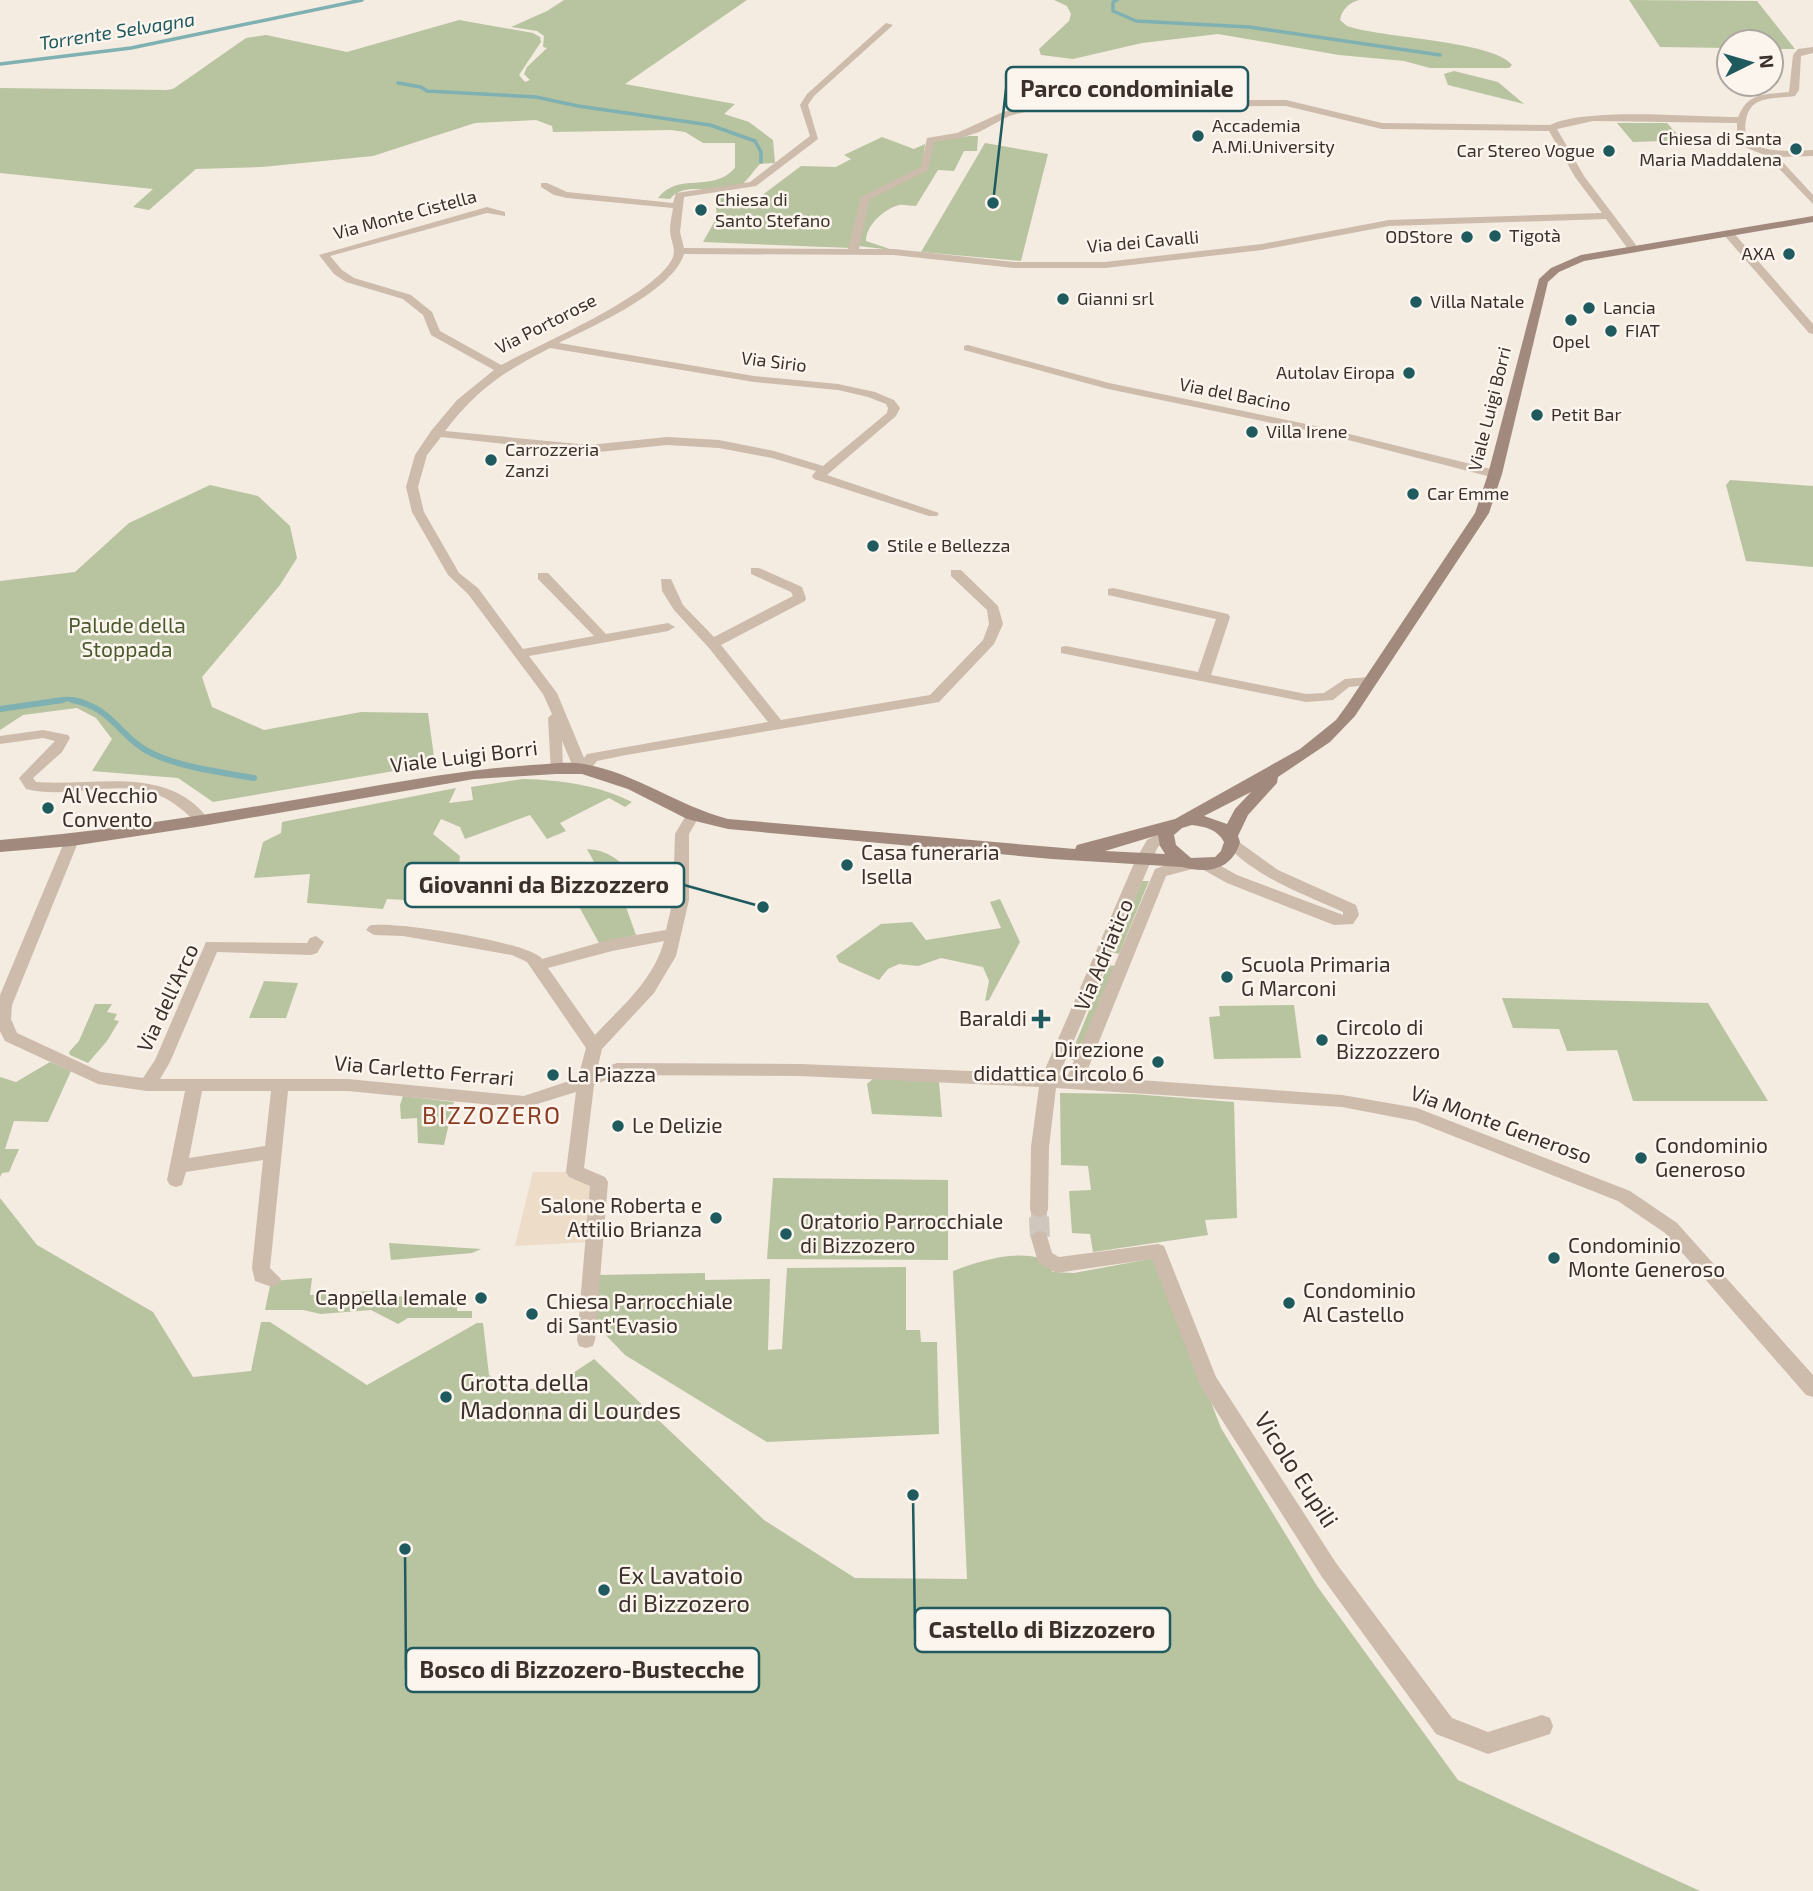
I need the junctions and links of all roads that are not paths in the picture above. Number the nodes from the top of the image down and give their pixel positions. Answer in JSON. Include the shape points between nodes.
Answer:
{"nodes":[{"id":1,"x":889,"y":25,"type":"dead end"},
{"id":2,"x":1813,"y":50,"type":"edge"},
{"id":3,"x":1741,"y":120,"type":"junction"},
{"id":4,"x":1552,"y":128,"type":"junction"},
{"id":5,"x":1813,"y":153,"type":"edge"},
{"id":6,"x":1770,"y":154,"type":"junction"},
{"id":7,"x":544,"y":185,"type":"dead end"},
{"id":8,"x":1813,"y":201,"type":"edge"},
{"id":9,"x":677,"y":206,"type":"junction"},
{"id":10,"x":502,"y":214,"type":"dead end"},
{"id":11,"x":1606,"y":216,"type":"junction"},
{"id":12,"x":1813,"y":219,"type":"edge"},
{"id":13,"x":1728,"y":233,"type":"junction"},
{"id":14,"x":1633,"y":247,"type":"junction"},
{"id":15,"x":680,"y":251,"type":"junction"},
{"id":16,"x":853,"y":251,"type":"junction"},
{"id":17,"x":1813,"y":331,"type":"edge"},
{"id":18,"x":552,"y":345,"type":"junction"},
{"id":19,"x":968,"y":348,"type":"dead end"},
{"id":20,"x":501,"y":369,"type":"junction"},
{"id":21,"x":435,"y":433,"type":"junction"},
{"id":22,"x":824,"y":470,"type":"junction"},
{"id":23,"x":1495,"y":474,"type":"junction"},
{"id":24,"x":933,"y":513,"type":"dead end"},
{"id":25,"x":755,"y":571,"type":"dead end"},
{"id":26,"x":957,"y":573,"type":"dead end"},
{"id":27,"x":543,"y":576,"type":"dead end"},
{"id":28,"x":666,"y":582,"type":"dead end"},
{"id":29,"x":1113,"y":592,"type":"dead end"},
{"id":30,"x":667,"y":627,"type":"dead end"},
{"id":31,"x":603,"y":638,"type":"junction"},
{"id":32,"x":714,"y":645,"type":"junction"},
{"id":33,"x":1066,"y":650,"type":"dead end"},
{"id":34,"x":521,"y":653,"type":"junction"},
{"id":35,"x":1203,"y":678,"type":"junction"},
{"id":36,"x":1369,"y":681,"type":"junction"},
{"id":37,"x":555,"y":709,"type":"junction"},
{"id":38,"x":778,"y":725,"type":"junction"},
{"id":39,"x":0,"y":740,"type":"edge"},
{"id":40,"x":1292,"y":760,"type":"junction"},
{"id":41,"x":556,"y":769,"type":"junction"},
{"id":42,"x":582,"y":769,"type":"junction"},
{"id":43,"x":693,"y":815,"type":"junction"},
{"id":44,"x":203,"y":821,"type":"junction"},
{"id":45,"x":1174,"y":827,"type":"junction"},
{"id":46,"x":1231,"y":839,"type":"junction"},
{"id":47,"x":72,"y":840,"type":"junction"},
{"id":48,"x":0,"y":846,"type":"edge"},
{"id":49,"x":1052,"y":853,"type":"junction"},
{"id":50,"x":1143,"y":861,"type":"junction"},
{"id":51,"x":1193,"y":863,"type":"junction"},
{"id":52,"x":374,"y":930,"type":"dead end"},
{"id":53,"x":672,"y":934,"type":"junction"},
{"id":54,"x":316,"y":942,"type":"dead end"},
{"id":55,"x":540,"y":965,"type":"junction"},
{"id":56,"x":5,"y":1039,"type":"edge"},
{"id":57,"x":594,"y":1047,"type":"junction"},
{"id":58,"x":586,"y":1081,"type":"junction"},
{"id":59,"x":1048,"y":1081,"type":"junction"},
{"id":60,"x":1074,"y":1082,"type":"junction"},
{"id":61,"x":147,"y":1085,"type":"junction"},
{"id":62,"x":280,"y":1085,"type":"junction"},
{"id":63,"x":195,"y":1086,"type":"junction"},
{"id":64,"x":273,"y":1152,"type":"junction"},
{"id":65,"x":1039,"y":1210,"type":"tunnel mouth"},
{"id":66,"x":1040,"y":1238,"type":"tunnel mouth"},
{"id":67,"x":272,"y":1279,"type":"dead end"},
{"id":68,"x":586,"y":1340,"type":"dead end"},
{"id":69,"x":1813,"y":1389,"type":"edge"},
{"id":70,"x":1542,"y":1726,"type":"dead end"}],
"edges":[{"from":1,"to":9,"type":"street","via":[[811,94],[804,105],[815,137],[807,145],[753,184],[689,192],[679,195]]},
{"from":2,"to":3,"type":"street","via":[[1797,55],[1791,94],[1758,98],[1748,104]]},
{"from":3,"to":4,"type":"street","via":[[1593,118]]},
{"from":3,"to":6,"type":"street","via":[[1749,146]]},
{"from":4,"to":11,"type":"street"},
{"from":4,"to":16,"type":"street","via":[[1382,126],[1286,103],[1028,107],[976,130],[930,140],[925,168],[864,199]]},
{"from":5,"to":6,"type":"street"},
{"from":6,"to":8,"type":"street"},
{"from":7,"to":9,"type":"street","via":[[567,195]]},
{"from":9,"to":15,"type":"street","via":[[675,232]]},
{"from":10,"to":20,"type":"street","name":"Via Monte Cistella","via":[[487,210],[324,255],[350,280],[407,297],[428,314],[435,333]]},
{"from":11,"to":14,"type":"street"},
{"from":11,"to":16,"type":"street","name":"Via dei Cavalli","via":[[1389,223],[1254,248],[1105,265],[1014,265]]},
{"from":12,"to":13,"type":"main road","name":"Viale Luigi Borri"},
{"from":13,"to":14,"type":"main road","name":"Viale Luigi Borri"},
{"from":13,"to":17,"type":"street"},
{"from":14,"to":23,"type":"main road","name":"Viale Luigi Borri","via":[[1580,258],[1543,281]]},
{"from":15,"to":16,"type":"street","name":"Via dei Cavalli"},
{"from":15,"to":18,"type":"street","name":"Via Portorose","via":[[666,275],[632,301]]},
{"from":18,"to":20,"type":"street","name":"Via Portorose"},
{"from":18,"to":22,"type":"street","name":"Via Sirio","via":[[754,379],[838,387],[890,402],[892,414]]},
{"from":19,"to":23,"type":"street","name":"Via del Bacino","via":[[1108,386],[1325,431]]},
{"from":20,"to":21,"type":"street","name":"Via Portorose","via":[[461,402]]},
{"from":21,"to":22,"type":"street","via":[[589,449],[667,441],[719,444]]},
{"from":21,"to":34,"type":"street","name":"Via Portorose","via":[[421,455],[412,486],[418,512],[454,575],[473,591]]},
{"from":22,"to":24,"type":"street","via":[[818,476]]},
{"from":23,"to":36,"type":"main road","name":"Viale Luigi Borri","via":[[1482,513]]},
{"from":25,"to":32,"type":"street","via":[[796,590],[800,598]]},
{"from":26,"to":38,"type":"street","via":[[993,609],[996,624],[989,641],[934,699]]},
{"from":27,"to":31,"type":"street"},
{"from":28,"to":32,"type":"street","via":[[667,592]]},
{"from":29,"to":35,"type":"street","via":[[1223,617]]},
{"from":30,"to":31,"type":"street"},
{"from":31,"to":34,"type":"street"},
{"from":32,"to":38,"type":"street"},
{"from":33,"to":35,"type":"street"},
{"from":34,"to":37,"type":"street","name":"Via Portorose","via":[[550,693]]},
{"from":35,"to":36,"type":"street","via":[[1306,698],[1328,697],[1345,682]]},
{"from":36,"to":40,"type":"main road","name":"Viale Luigi Borri","via":[[1342,722]]},
{"from":37,"to":41,"type":"street","name":"Via Portorose"},
{"from":37,"to":42,"type":"street","name":"Via Portorose"},
{"from":38,"to":42,"type":"street","via":[[593,757]]},
{"from":39,"to":44,"type":"street","via":[[43,734],[63,738],[61,746],[26,778],[31,786],[146,785],[191,808]]},
{"from":40,"to":45,"type":"main road","name":"Viale Luigi Borri"},
{"from":40,"to":46,"type":"main road","name":"Viale Luigi Borri","via":[[1241,813]]},
{"from":41,"to":42,"type":"main road","name":"Viale Luigi Borri"},
{"from":41,"to":44,"type":"main road","name":"Viale Luigi Borri","via":[[474,774]]},
{"from":42,"to":43,"type":"main road","name":"Viale Luigi Borri","via":[[634,785]]},
{"from":43,"to":49,"type":"main road","name":"Viale Luigi Borri","via":[[728,824]]},
{"from":43,"to":53,"type":"street","via":[[681,834],[681,900]]},
{"from":44,"to":47,"type":"main road","name":"Viale Luigi Borri"},
{"from":45,"to":46,"type":"main road","via":[[1204,820]]},
{"from":45,"to":49,"type":"main road","name":"Viale Luigi Borri"},
{"from":45,"to":50,"type":"street","name":"Via Adriatico","via":[[1152,844]]},
{"from":45,"to":51,"type":"main road","via":[[1165,844],[1171,854]]},
{"from":46,"to":51,"type":"main road","via":[[1227,857]]},
{"from":46,"to":51,"type":"street","via":[[1253,863],[1351,909],[1352,915],[1339,921]]},
{"from":47,"to":48,"type":"main road","name":"Viale Luigi Borri"},
{"from":47,"to":56,"type":"street","name":"Via Carletto Ferrari","via":[[4,1005]]},
{"from":49,"to":50,"type":"main road","name":"Viale Luigi Borri"},
{"from":50,"to":51,"type":"main road","name":"Viale Luigi Borri"},
{"from":50,"to":59,"type":"street","name":"Via Adriatico"},
{"from":51,"to":60,"type":"street","name":"Via Adriatico","via":[[1160,873]]},
{"from":52,"to":55,"type":"street","via":[[515,950]]},
{"from":53,"to":55,"type":"street"},
{"from":53,"to":57,"type":"street","via":[[668,956],[648,989]]},
{"from":54,"to":61,"type":"street","name":"Via dell'Arco","via":[[311,949],[212,946],[162,1062]]},
{"from":55,"to":57,"type":"street"},
{"from":56,"to":61,"type":"street","name":"Via Carletto Ferrari","via":[[98,1078]]},
{"from":57,"to":58,"type":"street"},
{"from":58,"to":59,"type":"street","name":"Via Carletto Ferrari","via":[[617,1069],[718,1069]]},
{"from":58,"to":62,"type":"street","name":"Via Carletto Ferrari","via":[[524,1102],[348,1085]]},
{"from":58,"to":68,"type":"street","via":[[575,1172],[599,1182]]},
{"from":59,"to":60,"type":"street","name":"Via Monte Generoso"},
{"from":59,"to":65,"type":"street"},
{"from":60,"to":69,"type":"street","name":"Via Monte Generoso","via":[[1342,1101],[1390,1109],[1455,1129],[1624,1196],[1671,1228]]},
{"from":61,"to":63,"type":"street","name":"Via Carletto Ferrari"},
{"from":62,"to":63,"type":"street","name":"Via Carletto Ferrari"},
{"from":62,"to":64,"type":"street"},
{"from":63,"to":64,"type":"street","via":[[178,1173]]},
{"from":64,"to":67,"type":"street","via":[[261,1268],[262,1276]]},
{"from":66,"to":70,"type":"street","name":"Vicolo Eupili","via":[[1044,1257],[1056,1265],[1158,1251],[1208,1381],[1329,1570],[1444,1726],[1488,1743]]}]}
